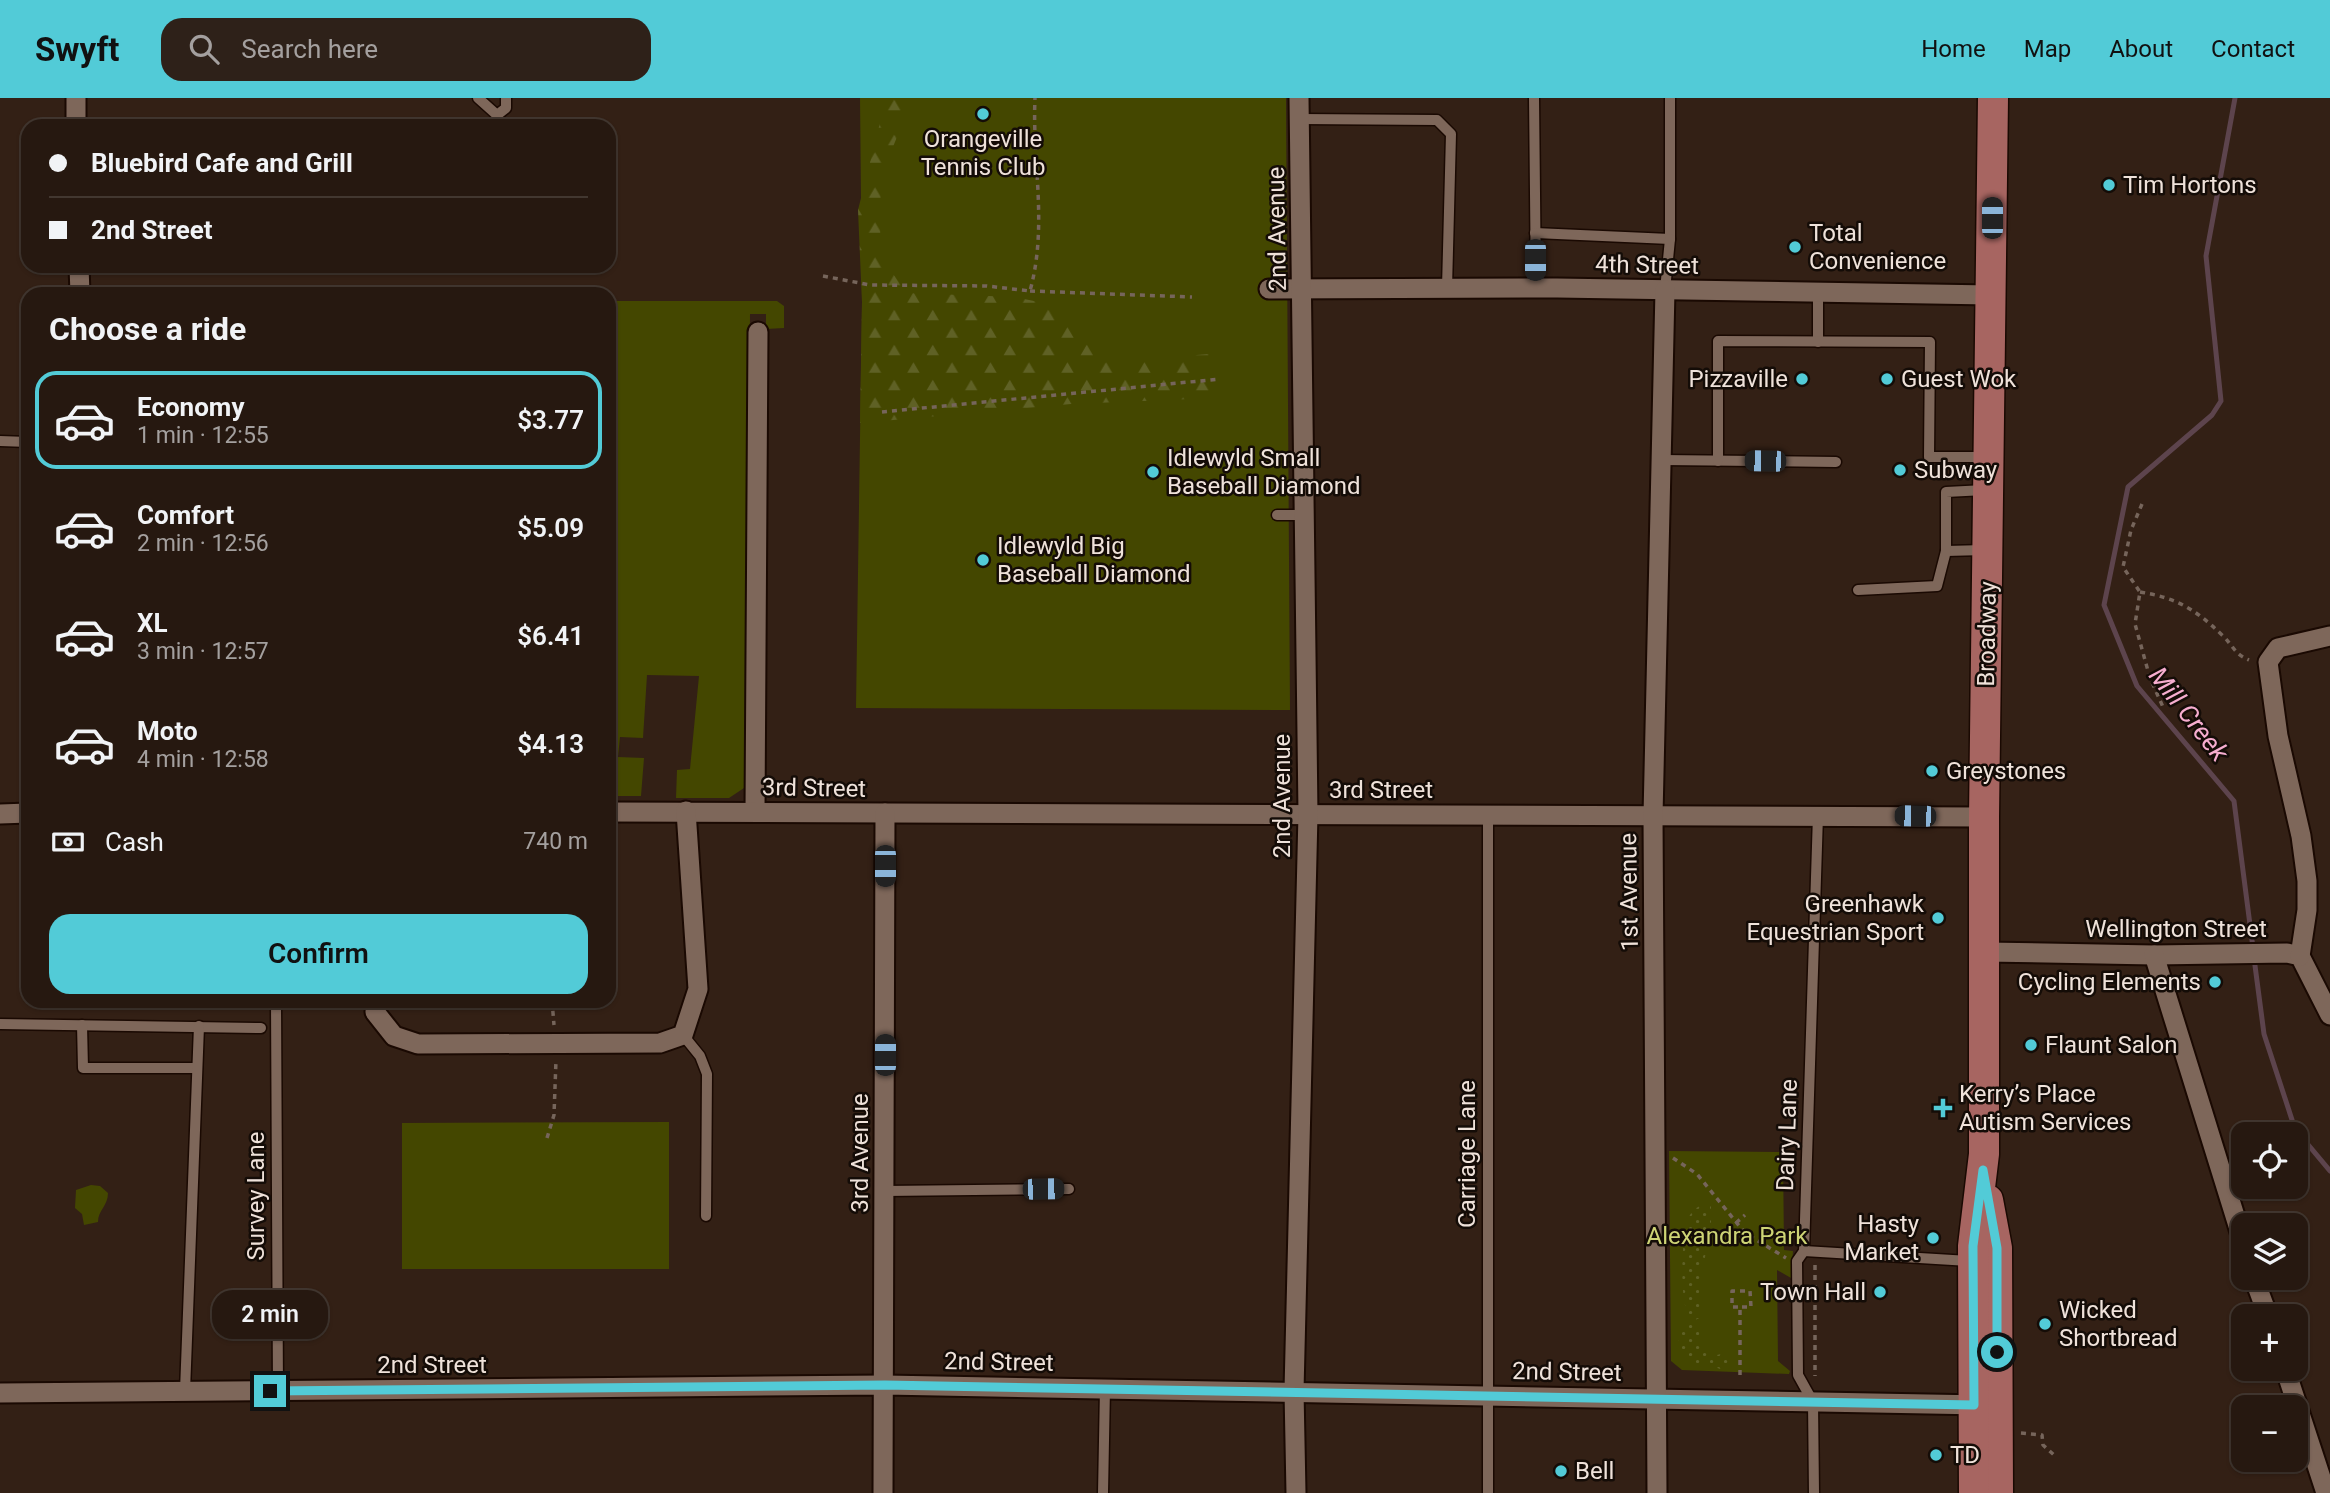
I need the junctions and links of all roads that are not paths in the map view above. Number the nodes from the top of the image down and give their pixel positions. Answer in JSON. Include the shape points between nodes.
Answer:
{"nodes":[{"id":1,"x":76,"y":98,"type":"edge"},
{"id":2,"x":478,"y":98,"type":"edge"},
{"id":3,"x":506,"y":98,"type":"edge"},
{"id":4,"x":1299,"y":98,"type":"edge"},
{"id":5,"x":1534,"y":98,"type":"edge"},
{"id":6,"x":1670,"y":98,"type":"edge"},
{"id":7,"x":1993,"y":98,"type":"edge"},
{"id":8,"x":76,"y":119,"type":"edge"},
{"id":9,"x":1300,"y":120,"type":"junction"},
{"id":10,"x":1535,"y":233,"type":"junction"},
{"id":11,"x":1670,"y":239,"type":"junction"},
{"id":12,"x":1302,"y":288,"type":"junction"},
{"id":13,"x":1447,"y":288,"type":"junction"},
{"id":14,"x":1536,"y":288,"type":"junction"},
{"id":15,"x":1269,"y":289,"type":"dead end"},
{"id":16,"x":1665,"y":290,"type":"junction"},
{"id":17,"x":1818,"y":292,"type":"junction"},
{"id":18,"x":1991,"y":295,"type":"junction"},
{"id":19,"x":758,"y":332,"type":"dead end"},
{"id":20,"x":1818,"y":342,"type":"junction"},
{"id":21,"x":0,"y":442,"type":"edge"},
{"id":22,"x":21,"y":442,"type":"edge"},
{"id":23,"x":1989,"y":457,"type":"junction"},
{"id":24,"x":1662,"y":460,"type":"junction"},
{"id":25,"x":1718,"y":461,"type":"junction"},
{"id":26,"x":1836,"y":462,"type":"dead end"},
{"id":27,"x":1989,"y":490,"type":"junction"},
{"id":28,"x":1277,"y":515,"type":"dead end"},
{"id":29,"x":1305,"y":515,"type":"junction"},
{"id":30,"x":1988,"y":550,"type":"junction"},
{"id":31,"x":1947,"y":551,"type":"junction"},
{"id":32,"x":1858,"y":590,"type":"dead end"},
{"id":33,"x":2330,"y":636,"type":"edge"},
{"id":34,"x":616,"y":811,"type":"edge"},
{"id":35,"x":686,"y":811,"type":"junction"},
{"id":36,"x":755,"y":811,"type":"junction"},
{"id":37,"x":21,"y":813,"type":"edge"},
{"id":38,"x":885,"y":813,"type":"junction"},
{"id":39,"x":0,"y":814,"type":"edge"},
{"id":40,"x":1308,"y":814,"type":"junction"},
{"id":41,"x":1488,"y":815,"type":"junction"},
{"id":42,"x":1818,"y":815,"type":"junction"},
{"id":43,"x":1653,"y":816,"type":"junction"},
{"id":44,"x":1984,"y":817,"type":"junction"},
{"id":45,"x":1985,"y":952,"type":"junction"},
{"id":46,"x":2154,"y":955,"type":"junction"},
{"id":47,"x":2300,"y":956,"type":"junction"},
{"id":48,"x":276,"y":1008,"type":"edge"},
{"id":49,"x":375,"y":1008,"type":"edge"},
{"id":50,"x":2330,"y":1015,"type":"edge"},
{"id":51,"x":0,"y":1024,"type":"edge"},
{"id":52,"x":82,"y":1025,"type":"junction"},
{"id":53,"x":199,"y":1026,"type":"junction"},
{"id":54,"x":261,"y":1028,"type":"dead end"},
{"id":55,"x":683,"y":1035,"type":"junction"},
{"id":56,"x":197,"y":1068,"type":"junction"},
{"id":57,"x":1983,"y":1170,"type":"junction"},
{"id":58,"x":1069,"y":1188,"type":"dead end"},
{"id":59,"x":885,"y":1191,"type":"junction"},
{"id":60,"x":2234,"y":1213,"type":"edge"},
{"id":61,"x":706,"y":1216,"type":"dead end"},
{"id":62,"x":1804,"y":1251,"type":"junction"},
{"id":63,"x":1973,"y":1261,"type":"junction"},
{"id":64,"x":2289,"y":1381,"type":"edge"},
{"id":65,"x":885,"y":1385,"type":"junction"},
{"id":66,"x":1105,"y":1388,"type":"junction"},
{"id":67,"x":185,"y":1391,"type":"junction"},
{"id":68,"x":278,"y":1391,"type":"junction"},
{"id":69,"x":1294,"y":1391,"type":"junction"},
{"id":70,"x":0,"y":1393,"type":"edge"},
{"id":71,"x":1488,"y":1395,"type":"junction"},
{"id":72,"x":1658,"y":1399,"type":"junction"},
{"id":73,"x":1813,"y":1402,"type":"junction"},
{"id":74,"x":1986,"y":1405,"type":"junction"},
{"id":75,"x":883,"y":1493,"type":"edge"},
{"id":76,"x":1103,"y":1493,"type":"edge"},
{"id":77,"x":1296,"y":1493,"type":"edge"},
{"id":78,"x":1488,"y":1493,"type":"edge"},
{"id":79,"x":1657,"y":1493,"type":"edge"},
{"id":80,"x":1814,"y":1493,"type":"edge"},
{"id":81,"x":1974,"y":1493,"type":"edge"},
{"id":82,"x":1998,"y":1493,"type":"edge"},
{"id":83,"x":2326,"y":1493,"type":"edge"}],
"edges":[{"from":1,"to":8,"type":"street"},
{"from":2,"to":3,"type":"lane","via":[[497,115],[506,107]]},
{"from":4,"to":9,"type":"street","name":"2nd Avenue"},
{"from":5,"to":10,"type":"lane"},
{"from":6,"to":11,"type":"lane"},
{"from":7,"to":18,"type":"main road","name":"Broadway"},
{"from":9,"to":12,"type":"street","name":"2nd Avenue"},
{"from":9,"to":13,"type":"lane","via":[[1437,120],[1451,134]]},
{"from":10,"to":11,"type":"lane"},
{"from":10,"to":14,"type":"lane"},
{"from":11,"to":16,"type":"lane"},
{"from":12,"to":13,"type":"street","name":"4th Street"},
{"from":12,"to":15,"type":"street","name":"4th Street"},
{"from":12,"to":29,"type":"street","name":"2nd Avenue"},
{"from":13,"to":14,"type":"street","name":"4th Street"},
{"from":14,"to":16,"type":"street","name":"4th Street"},
{"from":16,"to":17,"type":"street","name":"4th Street"},
{"from":16,"to":24,"type":"street","name":"1st Avenue"},
{"from":17,"to":18,"type":"street","name":"4th Street"},
{"from":17,"to":20,"type":"lane"},
{"from":18,"to":23,"type":"main road","name":"Broadway"},
{"from":19,"to":36,"type":"street"},
{"from":20,"to":23,"type":"lane","via":[[1930,342],[1929,457]]},
{"from":20,"to":25,"type":"lane","via":[[1718,341]]},
{"from":21,"to":22,"type":"lane"},
{"from":23,"to":27,"type":"main road","name":"Broadway"},
{"from":24,"to":25,"type":"lane"},
{"from":24,"to":43,"type":"street","name":"1st Avenue"},
{"from":25,"to":26,"type":"lane"},
{"from":27,"to":30,"type":"main road","name":"Broadway"},
{"from":27,"to":31,"type":"lane","via":[[1946,492]]},
{"from":28,"to":29,"type":"lane"},
{"from":29,"to":40,"type":"street","name":"2nd Avenue"},
{"from":30,"to":31,"type":"lane"},
{"from":30,"to":44,"type":"main road","name":"Broadway"},
{"from":31,"to":32,"type":"lane","via":[[1937,586]]},
{"from":33,"to":47,"type":"street","via":[[2278,648],[2268,662],[2277,736],[2307,881]]},
{"from":34,"to":35,"type":"street","name":"3rd Street"},
{"from":35,"to":36,"type":"street","name":"3rd Street"},
{"from":35,"to":55,"type":"street","via":[[698,989]]},
{"from":36,"to":38,"type":"street","name":"3rd Street"},
{"from":37,"to":39,"type":"street"},
{"from":38,"to":40,"type":"street","name":"3rd Street"},
{"from":38,"to":59,"type":"street","name":"3rd Avenue"},
{"from":40,"to":41,"type":"street","name":"3rd Street"},
{"from":40,"to":69,"type":"street","name":"2nd Avenue"},
{"from":41,"to":43,"type":"street","name":"3rd Street"},
{"from":41,"to":71,"type":"lane","name":"Carriage Lane"},
{"from":42,"to":43,"type":"street","name":"3rd Street"},
{"from":42,"to":44,"type":"street","name":"3rd Street"},
{"from":42,"to":62,"type":"lane","name":"Dairy Lane"},
{"from":43,"to":72,"type":"street","name":"1st Avenue"},
{"from":44,"to":45,"type":"main road","name":"Broadway"},
{"from":45,"to":46,"type":"street","name":"Wellington Street"},
{"from":45,"to":57,"type":"main road","name":"Broadway"},
{"from":46,"to":47,"type":"street","name":"Wellington Street"},
{"from":46,"to":60,"type":"street"},
{"from":47,"to":50,"type":"street","name":"Wellington Street"},
{"from":48,"to":68,"type":"lane","name":"Survey Lane"},
{"from":49,"to":55,"type":"street","via":[[394,1036],[418,1044],[660,1043]]},
{"from":51,"to":52,"type":"lane"},
{"from":52,"to":53,"type":"lane"},
{"from":52,"to":56,"type":"lane","via":[[83,1068]]},
{"from":53,"to":54,"type":"lane"},
{"from":53,"to":56,"type":"lane"},
{"from":55,"to":61,"type":"lane","via":[[707,1074]]},
{"from":56,"to":67,"type":"lane"},
{"from":57,"to":63,"type":"main road","name":"Broadway"},
{"from":57,"to":74,"type":"main road","name":"Broadway","via":[[1997,1248]]},
{"from":58,"to":59,"type":"lane"},
{"from":59,"to":65,"type":"street","name":"3rd Avenue"},
{"from":62,"to":63,"type":"lane"},
{"from":62,"to":73,"type":"lane","via":[[1797,1261],[1798,1375]]},
{"from":63,"to":74,"type":"main road","name":"Broadway"},
{"from":64,"to":83,"type":"street"},
{"from":65,"to":66,"type":"street","name":"2nd Street"},
{"from":65,"to":68,"type":"street","name":"2nd Street"},
{"from":65,"to":75,"type":"street","name":"3rd Avenue"},
{"from":66,"to":69,"type":"street","name":"2nd Street"},
{"from":66,"to":76,"type":"lane"},
{"from":67,"to":68,"type":"street","name":"2nd Street"},
{"from":67,"to":70,"type":"street","name":"2nd Street"},
{"from":69,"to":71,"type":"street","name":"2nd Street"},
{"from":69,"to":77,"type":"street","name":"2nd Avenue"},
{"from":71,"to":72,"type":"street","name":"2nd Street"},
{"from":71,"to":78,"type":"lane","name":"Carriage Lane"},
{"from":72,"to":73,"type":"street","name":"2nd Street"},
{"from":72,"to":79,"type":"street","name":"1st Avenue"},
{"from":73,"to":74,"type":"street","name":"2nd Street"},
{"from":73,"to":80,"type":"lane"},
{"from":74,"to":81,"type":"main road","name":"Broadway"},
{"from":74,"to":82,"type":"main road","name":"Broadway"}]}
